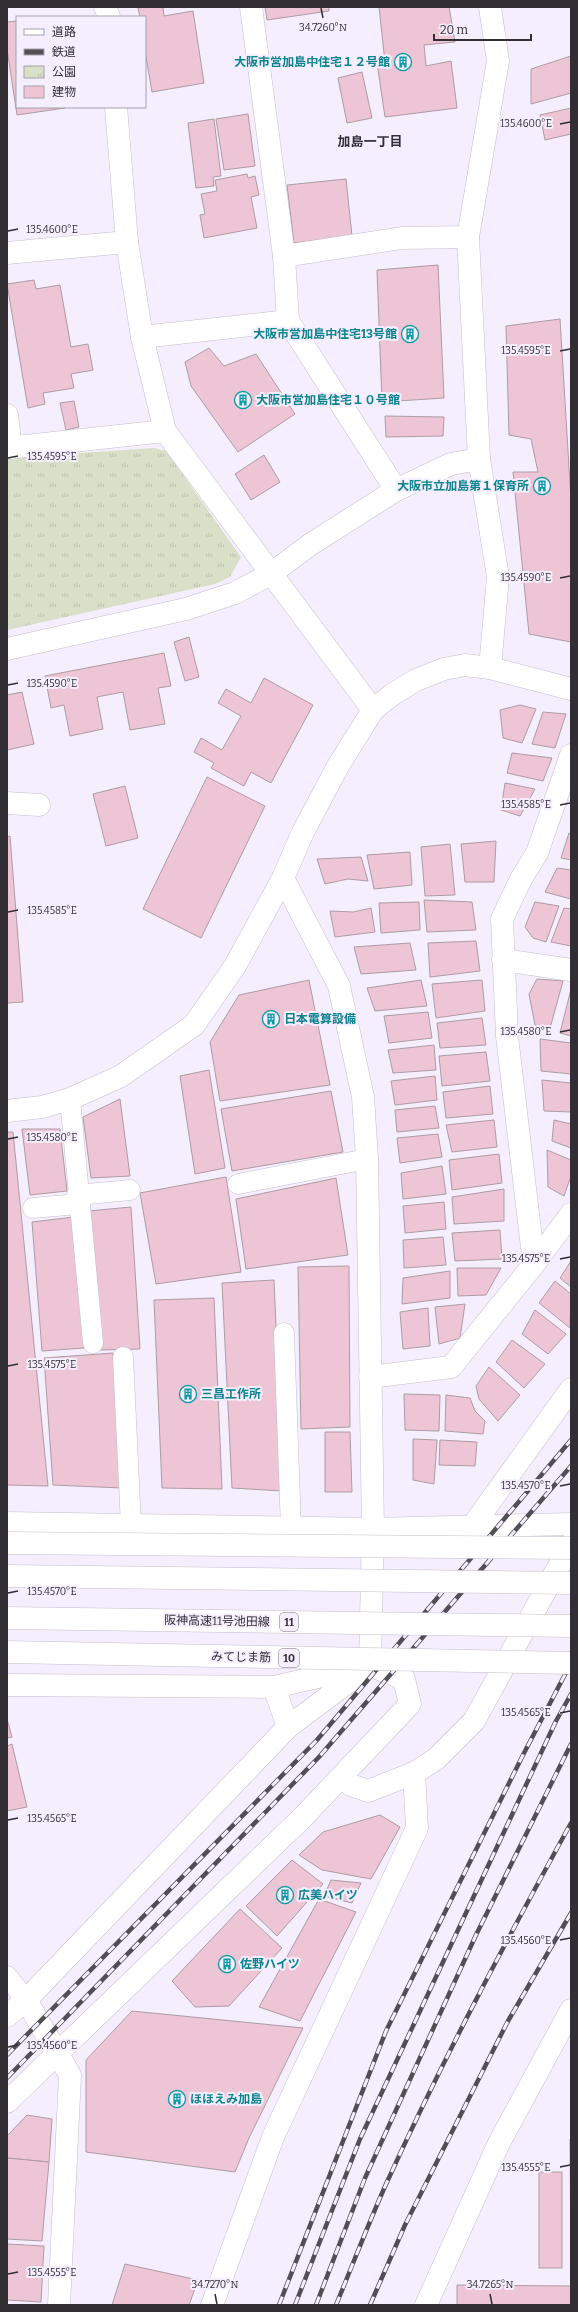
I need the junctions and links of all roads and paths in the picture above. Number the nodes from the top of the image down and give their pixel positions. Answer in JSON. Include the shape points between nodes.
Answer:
{"nodes":[{"id":1,"x":251,"y":7,"type":"edge"},
{"id":2,"x":490,"y":7,"type":"edge"},
{"id":3,"x":116,"y":108,"type":"edge"},
{"id":4,"x":468,"y":236,"type":"junction"},
{"id":5,"x":127,"y":242,"type":"junction"},
{"id":6,"x":7,"y":253,"type":"edge"},
{"id":7,"x":284,"y":256,"type":"junction"},
{"id":8,"x":288,"y":321,"type":"junction"},
{"id":9,"x":142,"y":337,"type":"junction"},
{"id":10,"x":7,"y":415,"type":"edge"},
{"id":11,"x":165,"y":431,"type":"junction"},
{"id":12,"x":9,"y":448,"type":"edge"},
{"id":13,"x":479,"y":459,"type":"junction"},
{"id":14,"x":396,"y":490,"type":"junction"},
{"id":15,"x":272,"y":573,"type":"junction"},
{"id":16,"x":7,"y":649,"type":"edge"},
{"id":17,"x":490,"y":668,"type":"junction"},
{"id":18,"x":571,"y":689,"type":"edge"},
{"id":19,"x":373,"y":710,"type":"junction"},
{"id":20,"x":571,"y":755,"type":"edge"},
{"id":21,"x":7,"y":803,"type":"edge"},
{"id":22,"x":39,"y":805,"type":"dead end"},
{"id":23,"x":283,"y":878,"type":"junction"},
{"id":24,"x":503,"y":960,"type":"junction"},
{"id":25,"x":571,"y":970,"type":"edge"},
{"id":26,"x":70,"y":1099,"type":"junction"},
{"id":27,"x":7,"y":1112,"type":"edge"},
{"id":28,"x":367,"y":1159,"type":"junction"},
{"id":29,"x":238,"y":1184,"type":"dead end"},
{"id":30,"x":130,"y":1190,"type":"dead end"},
{"id":31,"x":78,"y":1199,"type":"junction"},
{"id":32,"x":32,"y":1208,"type":"dead end"},
{"id":33,"x":571,"y":1214,"type":"edge"},
{"id":34,"x":534,"y":1264,"type":"junction"},
{"id":35,"x":284,"y":1332,"type":"dead end"},
{"id":36,"x":93,"y":1343,"type":"dead end"},
{"id":37,"x":123,"y":1357,"type":"dead end"},
{"id":38,"x":370,"y":1377,"type":"junction"},
{"id":39,"x":571,"y":1389,"type":"edge"},
{"id":40,"x":7,"y":1523,"type":"edge"},
{"id":41,"x":571,"y":1524,"type":"edge"},
{"id":42,"x":131,"y":1526,"type":"junction"},
{"id":43,"x":471,"y":1528,"type":"junction"},
{"id":44,"x":291,"y":1529,"type":"junction"},
{"id":45,"x":373,"y":1529,"type":"junction"},
{"id":46,"x":7,"y":1543,"type":"edge"},
{"id":47,"x":571,"y":1544,"type":"edge"},
{"id":48,"x":571,"y":1548,"type":"edge"},
{"id":49,"x":7,"y":1576,"type":"edge"},
{"id":50,"x":571,"y":1583,"type":"edge"},
{"id":51,"x":7,"y":1618,"type":"edge"},
{"id":52,"x":571,"y":1626,"type":"edge"},
{"id":53,"x":7,"y":1652,"type":"edge"},
{"id":54,"x":571,"y":1663,"type":"edge"},
{"id":55,"x":370,"y":1666,"type":"junction"},
{"id":56,"x":7,"y":1685,"type":"edge"},
{"id":57,"x":274,"y":1687,"type":"junction"},
{"id":58,"x":288,"y":1727,"type":"junction"},
{"id":59,"x":414,"y":1773,"type":"junction"},
{"id":60,"x":342,"y":1777,"type":"junction"},
{"id":61,"x":7,"y":1976,"type":"edge"},
{"id":62,"x":26,"y":2000,"type":"junction"},
{"id":63,"x":571,"y":2010,"type":"edge"},
{"id":64,"x":7,"y":2016,"type":"edge"},
{"id":65,"x":58,"y":2053,"type":"junction"},
{"id":66,"x":7,"y":2102,"type":"edge"},
{"id":67,"x":58,"y":2305,"type":"edge"},
{"id":68,"x":212,"y":2305,"type":"edge"},
{"id":69,"x":426,"y":2305,"type":"edge"}],
"edges":[{"from":1,"to":7,"type":"main road"},
{"from":2,"to":4,"type":"main road","via":[[498,60]]},
{"from":3,"to":5,"type":"main road"},
{"from":4,"to":7,"type":"main road","via":[[402,238]]},
{"from":4,"to":13,"type":"main road"},
{"from":5,"to":6,"type":"main road"},
{"from":5,"to":9,"type":"main road"},
{"from":7,"to":8,"type":"main road"},
{"from":8,"to":9,"type":"main road"},
{"from":8,"to":14,"type":"main road"},
{"from":9,"to":11,"type":"main road"},
{"from":10,"to":12,"type":"main road"},
{"from":11,"to":12,"type":"main road"},
{"from":11,"to":15,"type":"main road"},
{"from":13,"to":14,"type":"main road","via":[[451,464]]},
{"from":13,"to":17,"type":"main road","via":[[498,577]]},
{"from":14,"to":15,"type":"main road","via":[[311,544]]},
{"from":15,"to":16,"type":"main road","via":[[235,593],[186,609]]},
{"from":15,"to":19,"type":"main road"},
{"from":17,"to":18,"type":"main road"},
{"from":17,"to":19,"type":"main road","via":[[465,665],[444,668],[416,680]]},
{"from":19,"to":23,"type":"main road","via":[[318,802]]},
{"from":20,"to":24,"type":"main road","via":[[537,853],[502,919]]},
{"from":21,"to":22,"type":"main road"},
{"from":23,"to":26,"type":"main road","via":[[235,966],[194,1025],[121,1076]]},
{"from":23,"to":28,"type":"main road","via":[[339,986],[363,1098]]},
{"from":24,"to":25,"type":"main road"},
{"from":24,"to":34,"type":"main road","via":[[507,1036]]},
{"from":26,"to":27,"type":"main road","via":[[42,1107]]},
{"from":26,"to":31,"type":"lane"},
{"from":28,"to":29,"type":"lane"},
{"from":28,"to":38,"type":"main road"},
{"from":30,"to":31,"type":"lane"},
{"from":31,"to":32,"type":"lane"},
{"from":31,"to":36,"type":"lane"},
{"from":33,"to":34,"type":"main road"},
{"from":34,"to":38,"type":"main road","via":[[451,1367]]},
{"from":35,"to":44,"type":"lane"},
{"from":37,"to":42,"type":"lane"},
{"from":38,"to":45,"type":"main road"},
{"from":39,"to":43,"type":"main road"},
{"from":40,"to":42,"type":"main road"},
{"from":41,"to":43,"type":"main road"},
{"from":42,"to":44,"type":"main road"},
{"from":43,"to":45,"type":"main road"},
{"from":44,"to":45,"type":"main road"},
{"from":45,"to":55,"type":"main road"},
{"from":46,"to":48,"type":"main road","bridge":true},
{"from":47,"to":59,"type":"main road","via":[[474,1722],[436,1759]]},
{"from":49,"to":50,"type":"main road","bridge":true},
{"from":51,"to":52,"type":"main road","name":"阪神高速11号池田線","number":"11","bridge":true},
{"from":53,"to":54,"type":"main road","name":"みてじま筋","number":"10","bridge":true},
{"from":55,"to":57,"type":"main road"},
{"from":55,"to":58,"type":"main road"},
{"from":55,"to":60,"type":"main road","via":[[404,1679],[410,1704]]},
{"from":56,"to":57,"type":"main road"},
{"from":57,"to":58,"type":"main road"},
{"from":58,"to":62,"type":"main road"},
{"from":59,"to":60,"type":"main road","via":[[368,1791],[351,1785]]},
{"from":59,"to":68,"type":"main road","via":[[416,1828],[273,2137]]},
{"from":60,"to":65,"type":"main road"},
{"from":61,"to":62,"type":"lane"},
{"from":62,"to":64,"type":"main road"},
{"from":62,"to":65,"type":"main road"},
{"from":63,"to":69,"type":"main road","via":[[499,2143]]},
{"from":65,"to":66,"type":"main road"},
{"from":65,"to":67,"type":"main road","via":[[70,2075]]}]}
